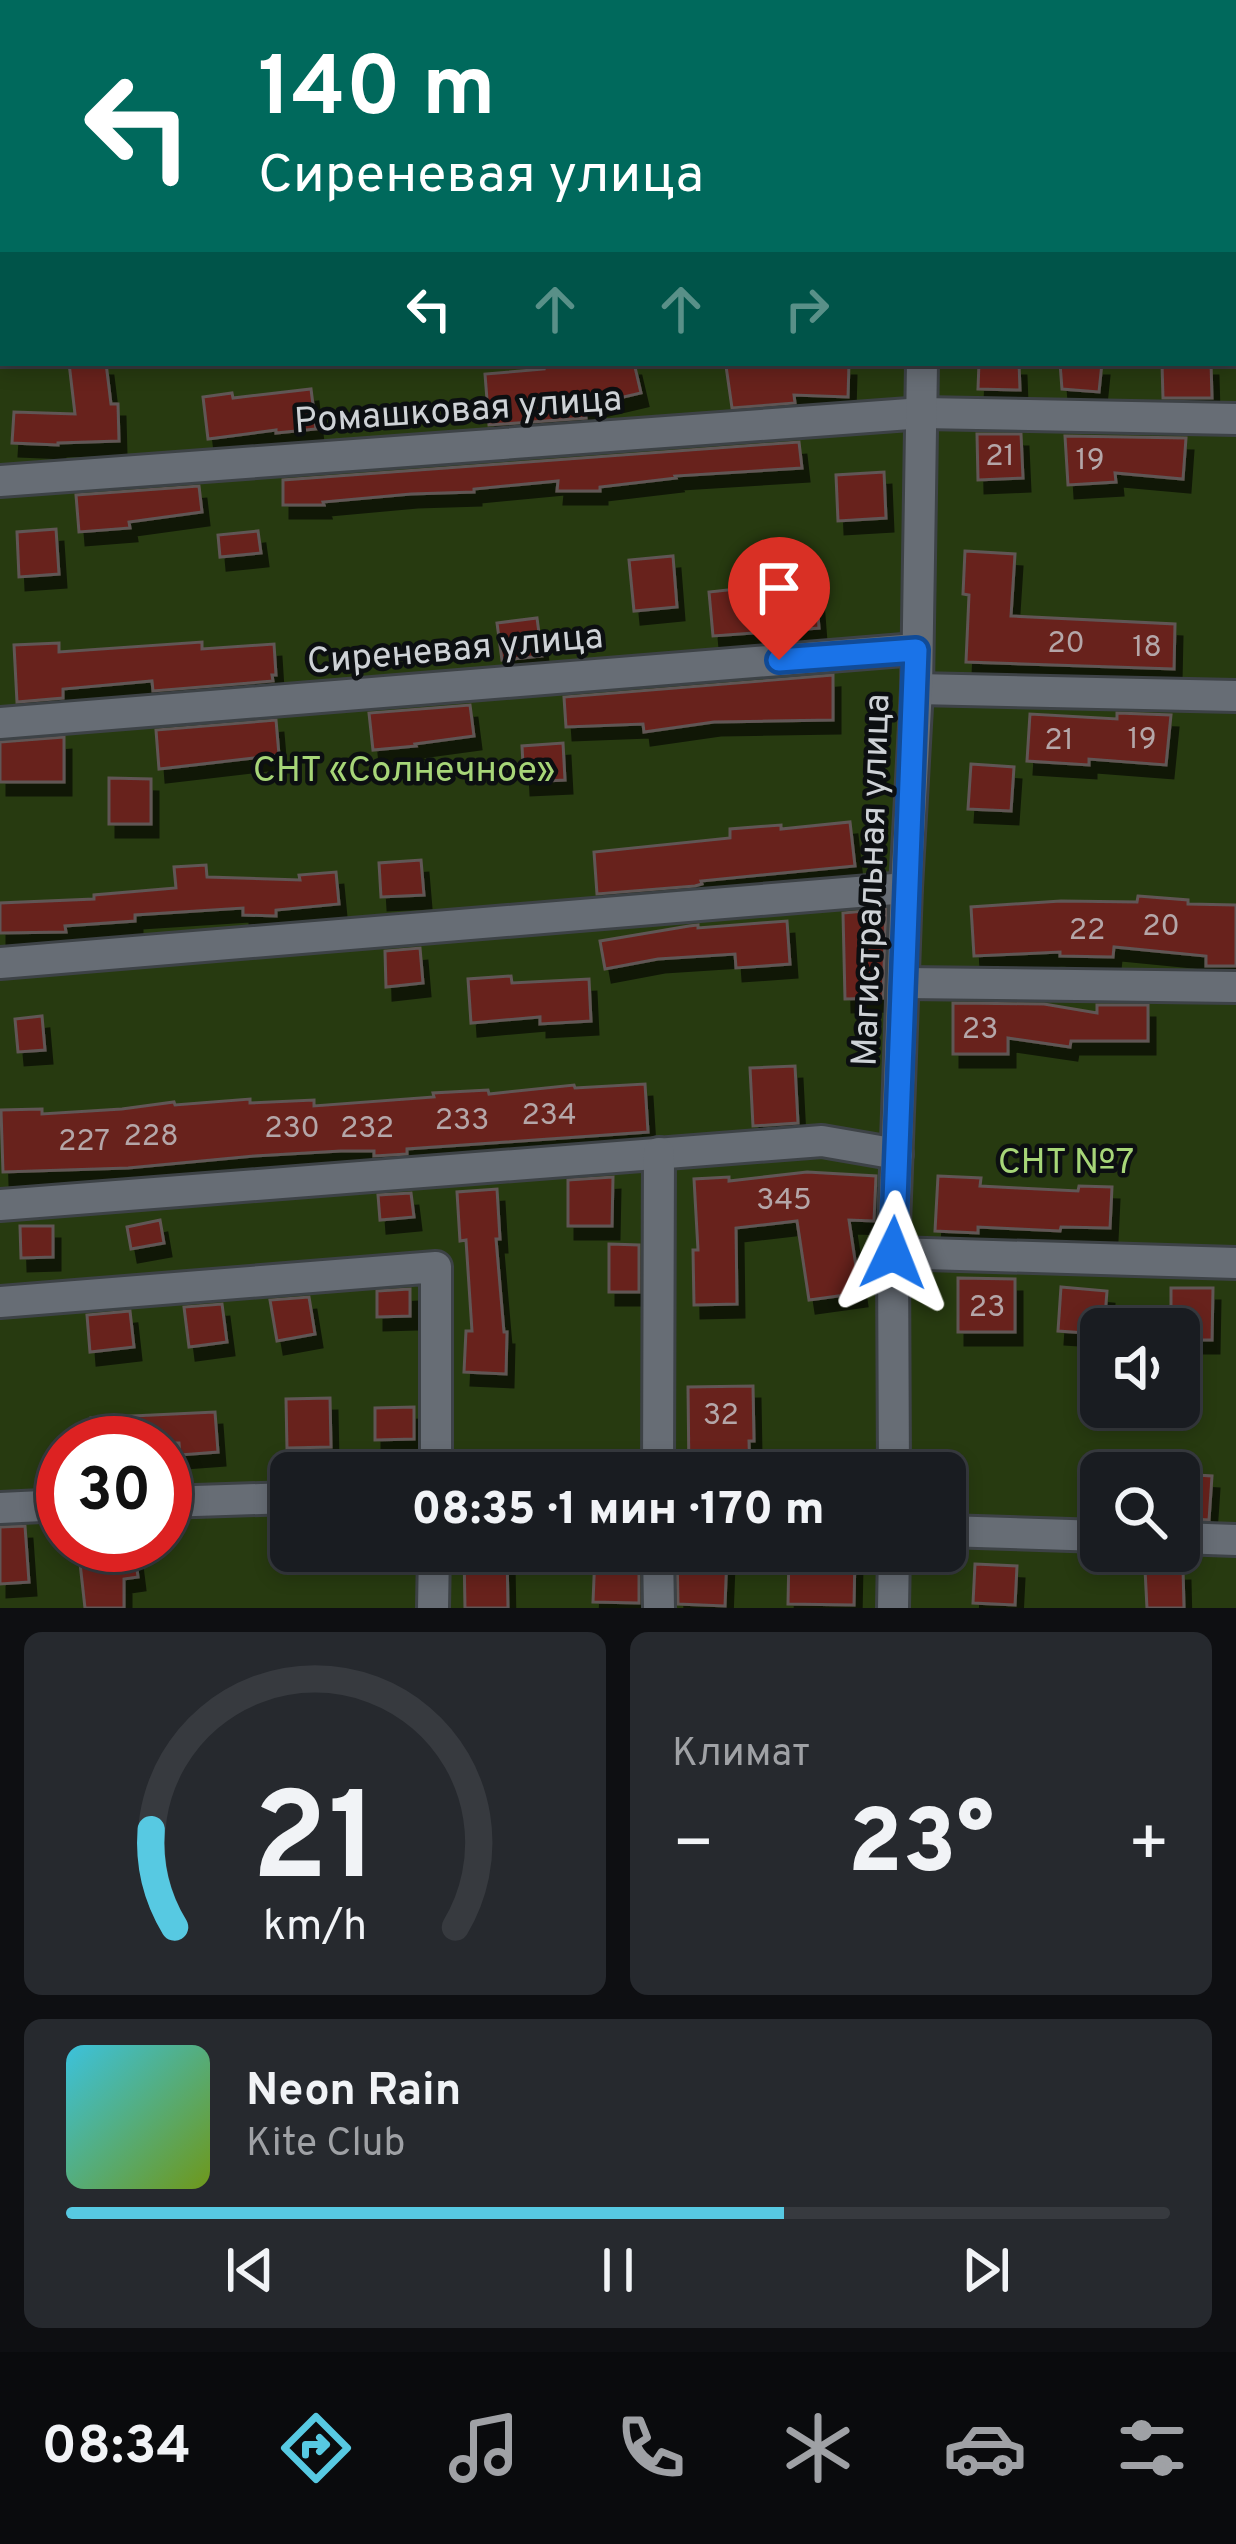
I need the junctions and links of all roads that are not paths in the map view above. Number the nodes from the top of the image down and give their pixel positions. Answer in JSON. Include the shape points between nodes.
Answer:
{"nodes":[{"id":1,"x":922,"y":366,"type":"edge"},
{"id":2,"x":922,"y":413,"type":"junction"},
{"id":3,"x":1236,"y":419,"type":"edge"},
{"id":4,"x":0,"y":481,"type":"edge"},
{"id":5,"x":916,"y":650,"type":"junction"},
{"id":6,"x":916,"y":689,"type":"junction"},
{"id":7,"x":1236,"y":696,"type":"edge"},
{"id":8,"x":0,"y":723,"type":"edge"},
{"id":9,"x":906,"y":888,"type":"junction"},
{"id":10,"x":0,"y":963,"type":"edge"},
{"id":11,"x":905,"y":983,"type":"junction"},
{"id":12,"x":1236,"y":987,"type":"edge"},
{"id":13,"x":658,"y":1153,"type":"junction"},
{"id":14,"x":897,"y":1154,"type":"junction"},
{"id":15,"x":0,"y":1205,"type":"edge"},
{"id":16,"x":893,"y":1253,"type":"junction"},
{"id":17,"x":1236,"y":1263,"type":"edge"},
{"id":18,"x":0,"y":1302,"type":"edge"},
{"id":19,"x":436,"y":1452,"type":"edge"},
{"id":20,"x":658,"y":1452,"type":"edge"},
{"id":21,"x":894,"y":1452,"type":"edge"},
{"id":22,"x":270,"y":1499,"type":"edge"},
{"id":23,"x":192,"y":1501,"type":"edge"},
{"id":24,"x":36,"y":1506,"type":"edge"},
{"id":25,"x":0,"y":1508,"type":"edge"},
{"id":26,"x":966,"y":1532,"type":"edge"},
{"id":27,"x":1080,"y":1535,"type":"edge"},
{"id":28,"x":1200,"y":1539,"type":"edge"},
{"id":29,"x":1236,"y":1540,"type":"edge"},
{"id":30,"x":434,"y":1572,"type":"edge"},
{"id":31,"x":658,"y":1572,"type":"edge"},
{"id":32,"x":894,"y":1572,"type":"edge"},
{"id":33,"x":434,"y":1608,"type":"edge"},
{"id":34,"x":659,"y":1608,"type":"edge"},
{"id":35,"x":893,"y":1608,"type":"edge"}],
"edges":[{"from":1,"to":2,"type":"street","name":"Магистральная улица"},
{"from":2,"to":3,"type":"street","name":"Ромашковая улица"},
{"from":2,"to":4,"type":"street","name":"Ромашковая улица"},
{"from":2,"to":5,"type":"street","name":"Магистральная улица"},
{"from":5,"to":6,"type":"street","name":"Магистральная улица"},
{"from":5,"to":8,"type":"street","name":"Сиреневая улица"},
{"from":6,"to":7,"type":"street"},
{"from":6,"to":9,"type":"street","name":"Магистральная улица"},
{"from":9,"to":10,"type":"street"},
{"from":9,"to":11,"type":"street","name":"Магистральная улица"},
{"from":11,"to":12,"type":"street"},
{"from":11,"to":14,"type":"street","name":"Магистральная улица"},
{"from":13,"to":14,"type":"street","via":[[822,1141]]},
{"from":13,"to":15,"type":"street"},
{"from":13,"to":20,"type":"street"},
{"from":14,"to":16,"type":"street","name":"Магистральная улица"},
{"from":16,"to":17,"type":"street"},
{"from":16,"to":21,"type":"street","name":"Магистральная улица"},
{"from":18,"to":19,"type":"street","via":[[436,1267]]},
{"from":22,"to":23,"type":"street"},
{"from":24,"to":25,"type":"street"},
{"from":26,"to":27,"type":"street"},
{"from":28,"to":29,"type":"street"},
{"from":30,"to":33,"type":"street"},
{"from":31,"to":34,"type":"street"},
{"from":32,"to":35,"type":"street"}]}
